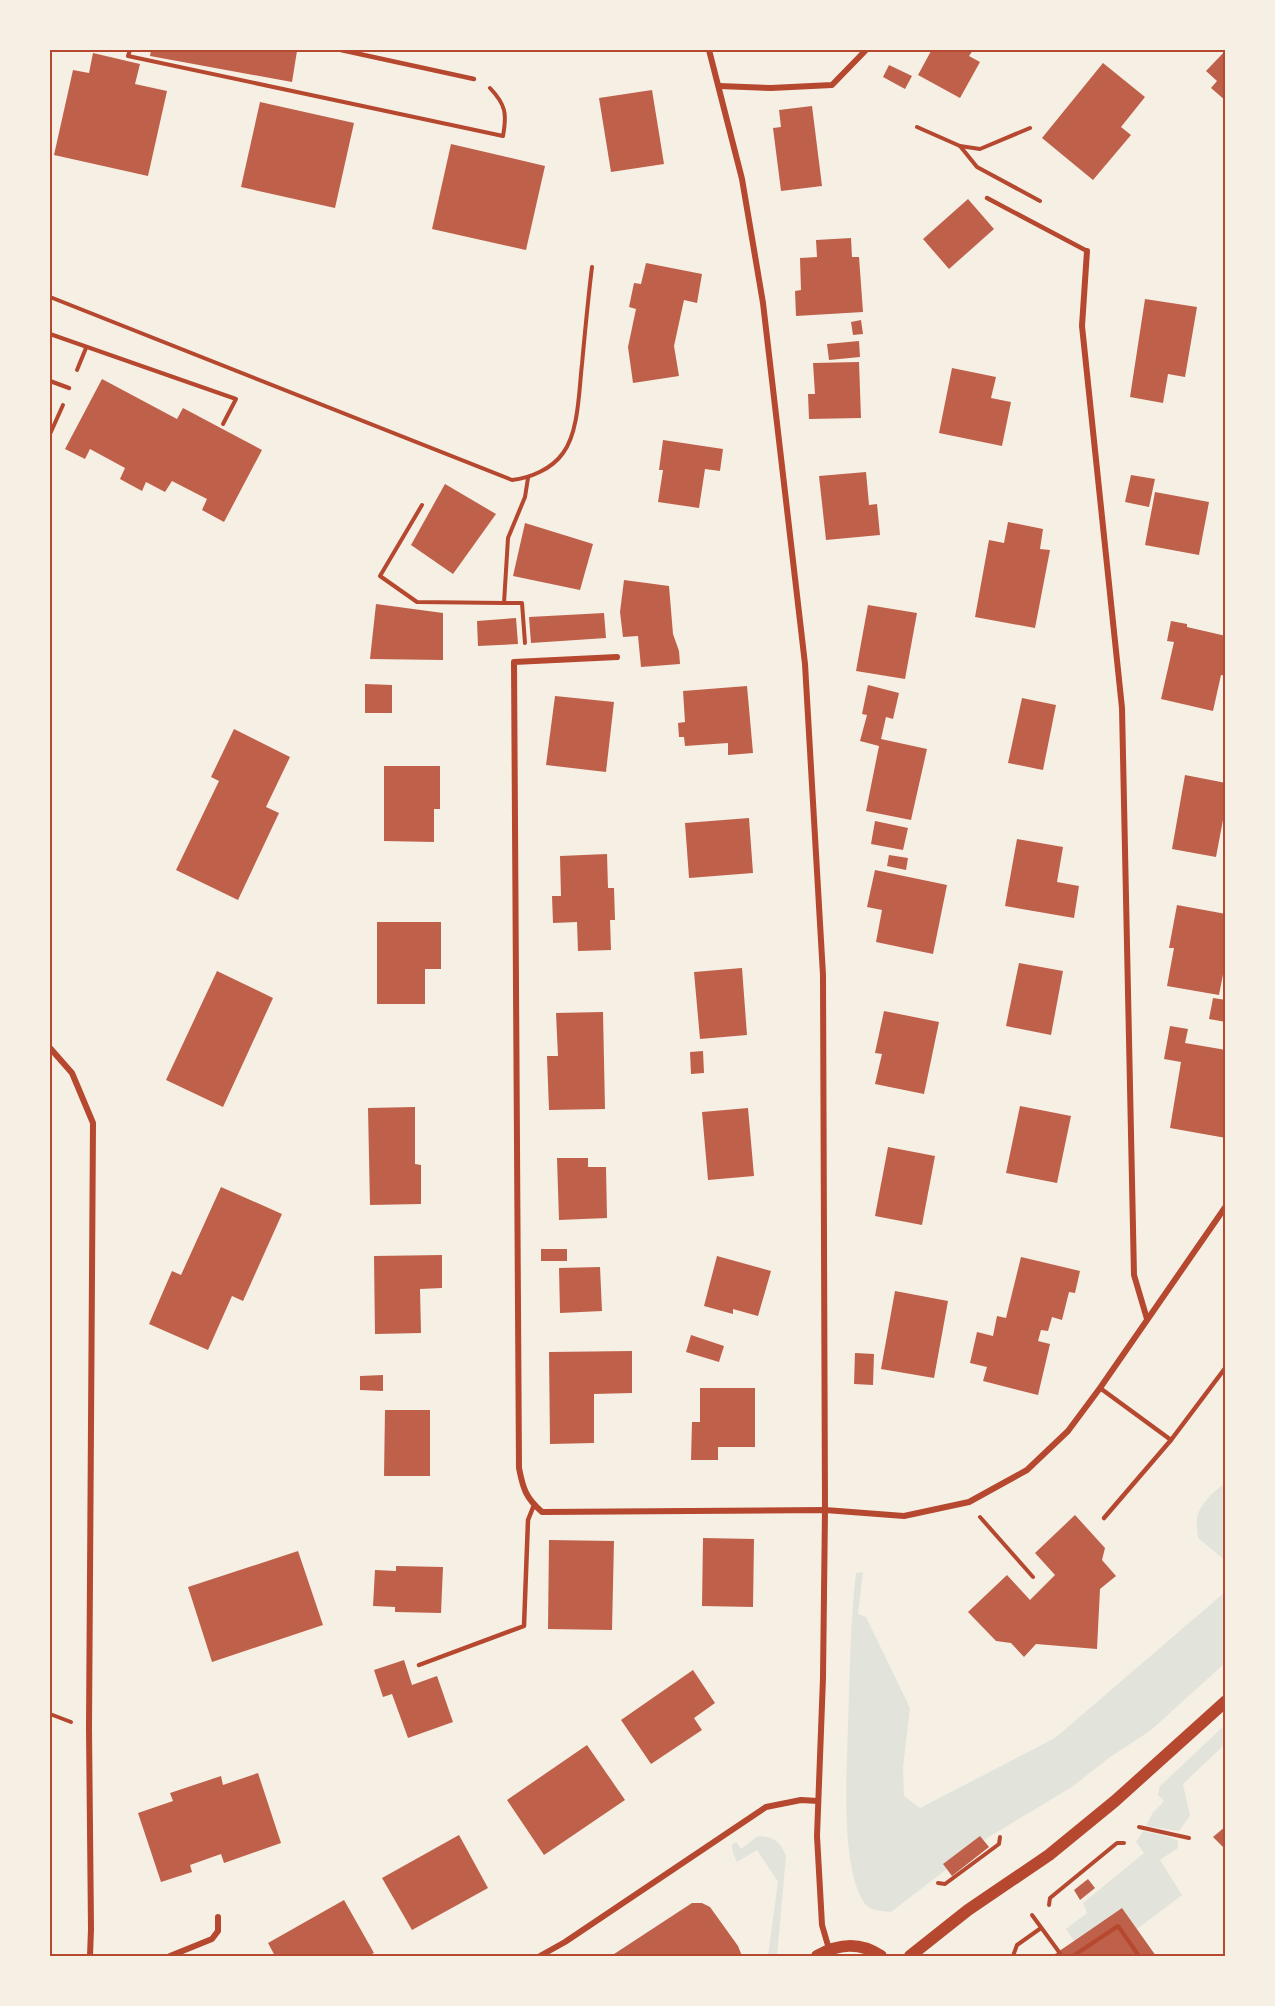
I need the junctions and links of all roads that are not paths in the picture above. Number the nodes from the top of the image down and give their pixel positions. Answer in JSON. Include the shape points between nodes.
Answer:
{"nodes":[{"id":1,"x":341,"y":50,"type":"edge"},
{"id":2,"x":709,"y":50,"type":"edge"},
{"id":3,"x":866,"y":50,"type":"edge"},
{"id":4,"x":474,"y":79,"type":"road end"},
{"id":5,"x":719,"y":86,"type":"junction"},
{"id":6,"x":987,"y":198,"type":"dead end"},
{"id":7,"x":1087,"y":251,"type":"joint"},
{"id":8,"x":50,"y":381,"type":"edge"},
{"id":9,"x":69,"y":388,"type":"dead end"},
{"id":10,"x":617,"y":657,"type":"dead end"},
{"id":11,"x":50,"y":1048,"type":"edge"},
{"id":12,"x":1226,"y":1206,"type":"edge"},
{"id":13,"x":1147,"y":1319,"type":"junction"},
{"id":14,"x":1226,"y":1367,"type":"edge"},
{"id":15,"x":1100,"y":1388,"type":"junction"},
{"id":16,"x":1171,"y":1440,"type":"junction"},
{"id":17,"x":534,"y":1505,"type":"junction"},
{"id":18,"x":825,"y":1510,"type":"junction"},
{"id":19,"x":1104,"y":1518,"type":"dead end"},
{"id":20,"x":419,"y":1665,"type":"dead end"},
{"id":21,"x":1226,"y":1701,"type":"edge"},
{"id":22,"x":818,"y":1801,"type":"junction"},
{"id":23,"x":218,"y":1917,"type":"dead end"},
{"id":24,"x":829,"y":1949,"type":"junction"},
{"id":25,"x":90,"y":1956,"type":"edge"},
{"id":26,"x":170,"y":1956,"type":"edge"},
{"id":27,"x":540,"y":1956,"type":"edge"},
{"id":28,"x":817,"y":1956,"type":"edge"},
{"id":29,"x":881,"y":1956,"type":"edge"},
{"id":30,"x":910,"y":1956,"type":"edge"}],
"edges":[{"from":1,"to":4,"type":"lane"},
{"from":2,"to":5,"type":"street"},
{"from":3,"to":5,"type":"street","via":[[832,84]]},
{"from":5,"to":18,"type":"street","via":[[742,179],[763,303],[805,664],[824,975]]},
{"from":6,"to":7,"type":"lane"},
{"from":7,"to":13,"type":"street","via":[[1082,326],[1122,708],[1134,1275]]},
{"from":8,"to":9,"type":"lane"},
{"from":10,"to":17,"type":"street","via":[[514,662],[519,1468],[523,1490]]},
{"from":11,"to":25,"type":"street","via":[[72,1073],[93,1123]]},
{"from":12,"to":13,"type":"street"},
{"from":13,"to":15,"type":"street"},
{"from":14,"to":16,"type":"lane"},
{"from":15,"to":16,"type":"lane"},
{"from":15,"to":18,"type":"street","via":[[1068,1431],[1027,1470],[969,1502],[904,1516]]},
{"from":16,"to":19,"type":"lane"},
{"from":17,"to":18,"type":"street","via":[[542,1512]]},
{"from":17,"to":20,"type":"lane","via":[[528,1520],[524,1626]]},
{"from":18,"to":22,"type":"street"},
{"from":21,"to":30,"type":"main road","via":[[1049,1855],[968,1910]]},
{"from":22,"to":24,"type":"street","via":[[822,1925]]},
{"from":22,"to":27,"type":"street","via":[[766,1807]]},
{"from":23,"to":26,"type":"street","via":[[218,1931],[212,1939]]},
{"from":24,"to":28,"type":"main road"},
{"from":24,"to":29,"type":"main road","via":[[858,1946]]}]}
